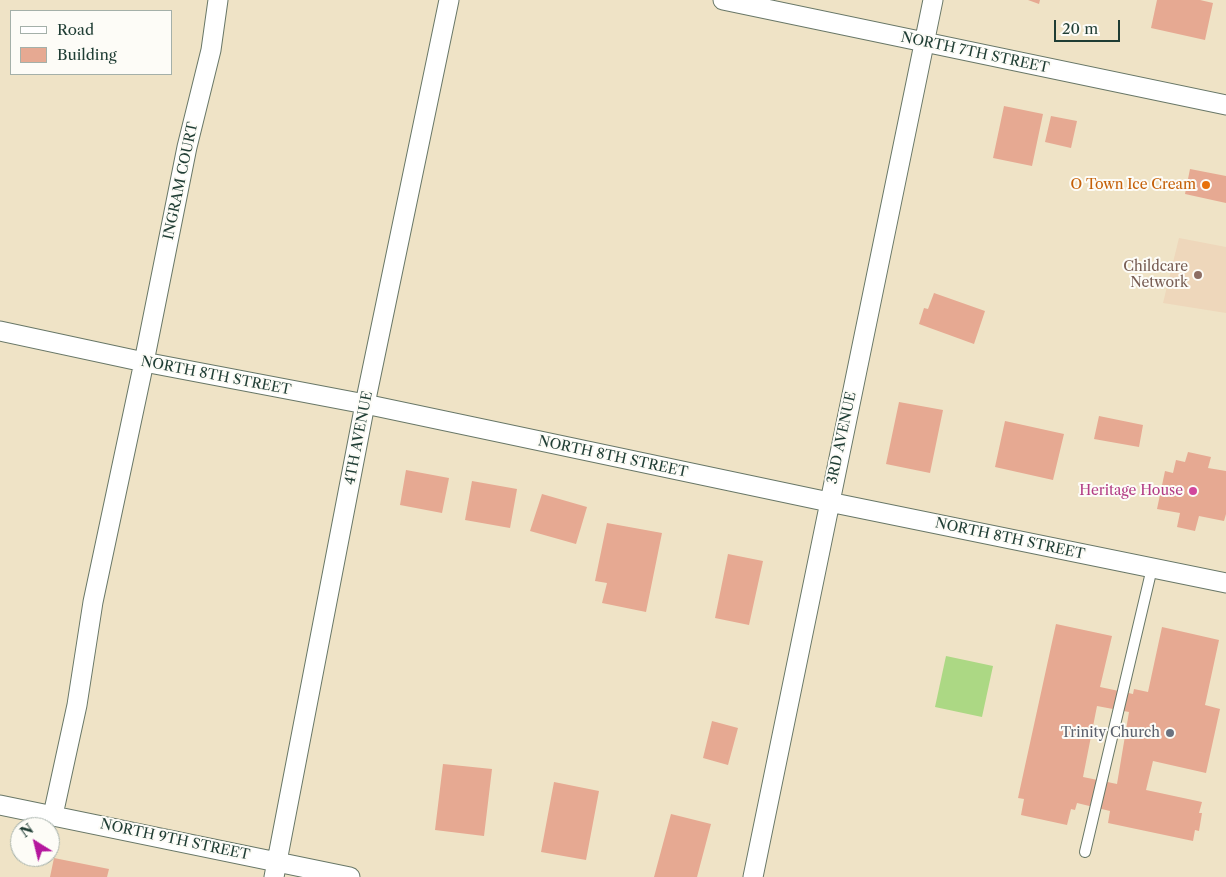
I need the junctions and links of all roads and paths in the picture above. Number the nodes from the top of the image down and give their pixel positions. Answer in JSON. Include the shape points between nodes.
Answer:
{"nodes":[{"id":1,"x":218,"y":0,"type":"edge"},
{"id":2,"x":449,"y":0,"type":"edge"},
{"id":3,"x":724,"y":0,"type":"edge"},
{"id":4,"x":933,"y":0,"type":"edge"},
{"id":5,"x":924,"y":42,"type":"junction"},
{"id":6,"x":1226,"y":105,"type":"edge"},
{"id":7,"x":0,"y":331,"type":"edge"},
{"id":8,"x":144,"y":362,"type":"junction"},
{"id":9,"x":365,"y":404,"type":"junction"},
{"id":10,"x":829,"y":502,"type":"junction"},
{"id":11,"x":1152,"y":568,"type":"junction"},
{"id":12,"x":1226,"y":584,"type":"edge"},
{"id":13,"x":0,"y":805,"type":"edge"},
{"id":14,"x":53,"y":815,"type":"junction"},
{"id":15,"x":1085,"y":852,"type":"dead end"},
{"id":16,"x":276,"y":869,"type":"edge"},
{"id":17,"x":350,"y":877,"type":"edge"},
{"id":18,"x":753,"y":877,"type":"edge"}],
"edges":[{"from":1,"to":8,"type":"street","name":"INGRAM COURT","via":[[211,50],[187,147]]},
{"from":2,"to":9,"type":"street","name":"4TH AVENUE"},
{"from":3,"to":5,"type":"street","name":"NORTH 7TH STREET"},
{"from":4,"to":5,"type":"street","name":"3RD AVENUE"},
{"from":5,"to":6,"type":"street","name":"NORTH 7TH STREET"},
{"from":5,"to":10,"type":"street","name":"3RD AVENUE"},
{"from":7,"to":8,"type":"street","name":"NORTH 8TH STREET"},
{"from":8,"to":9,"type":"street","name":"NORTH 8TH STREET"},
{"from":8,"to":14,"type":"street","name":"INGRAM COURT","via":[[93,602],[77,705]]},
{"from":9,"to":10,"type":"street","name":"NORTH 8TH STREET"},
{"from":9,"to":16,"type":"street","name":"4TH AVENUE"},
{"from":10,"to":11,"type":"street","name":"NORTH 8TH STREET"},
{"from":10,"to":18,"type":"street","name":"3RD AVENUE"},
{"from":11,"to":12,"type":"street","name":"NORTH 8TH STREET"},
{"from":11,"to":15,"type":"lane"},
{"from":13,"to":14,"type":"street","name":"NORTH 9TH STREET"},
{"from":14,"to":16,"type":"street","name":"NORTH 9TH STREET"},
{"from":16,"to":17,"type":"street","name":"NORTH 9TH STREET"}]}
